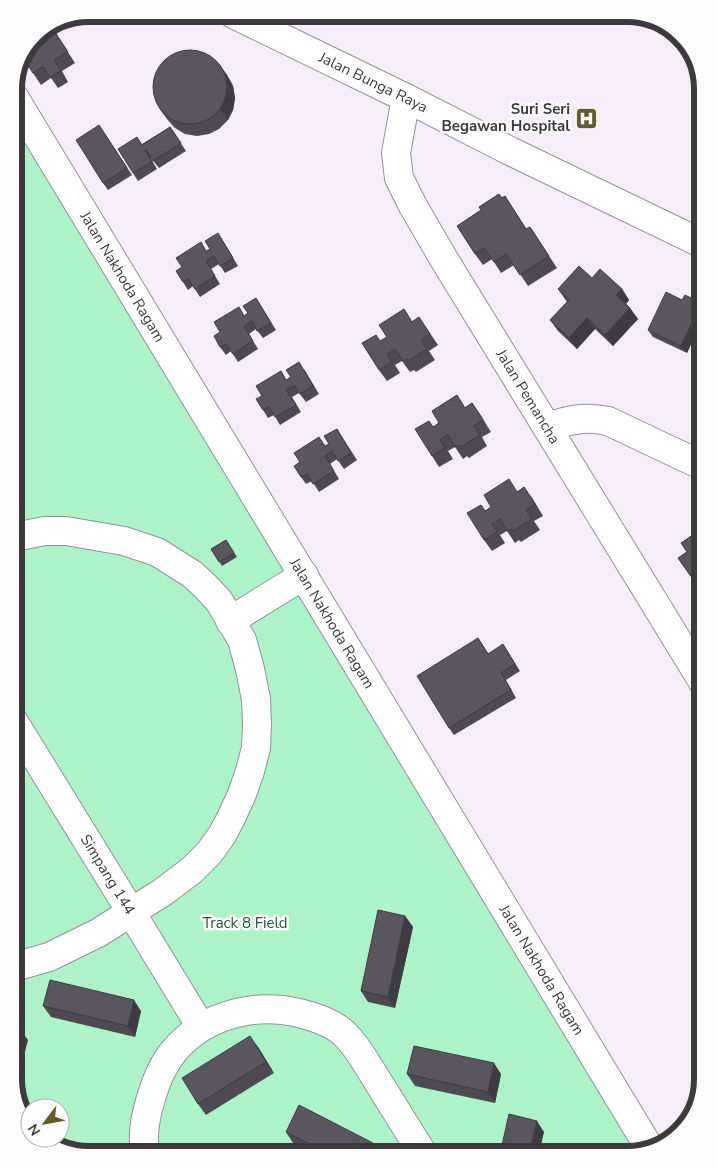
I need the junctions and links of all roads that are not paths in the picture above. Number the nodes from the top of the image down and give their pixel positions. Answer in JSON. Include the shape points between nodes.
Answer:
{"nodes":[{"id":1,"x":250,"y":22,"type":"edge"},
{"id":2,"x":406,"y":98,"type":"junction"},
{"id":3,"x":23,"y":112,"type":"edge"},
{"id":4,"x":694,"y":240,"type":"edge"},
{"id":5,"x":547,"y":427,"type":"junction"},
{"id":6,"x":694,"y":462,"type":"edge"},
{"id":7,"x":23,"y":535,"type":"edge"},
{"id":8,"x":304,"y":575,"type":"junction"},
{"id":9,"x":230,"y":620,"type":"junction"},
{"id":10,"x":694,"y":667,"type":"edge"},
{"id":11,"x":23,"y":736,"type":"edge"},
{"id":12,"x":132,"y":912,"type":"junction"},
{"id":13,"x":23,"y":965,"type":"edge"},
{"id":14,"x":201,"y":1027,"type":"junction"},
{"id":15,"x":646,"y":1143,"type":"edge"},
{"id":16,"x":146,"y":1145,"type":"edge"},
{"id":17,"x":418,"y":1146,"type":"edge"}],
"edges":[{"from":1,"to":2,"type":"street","name":"Jalan Bunga Raya"},
{"from":2,"to":4,"type":"street","name":"Jalan Bunga Raya"},
{"from":2,"to":5,"type":"street","name":"Jalan Pemancha","via":[[396,153],[399,178],[445,261]]},
{"from":3,"to":8,"type":"street","name":"Jalan Nakhoda Ragam"},
{"from":5,"to":6,"type":"street","via":[[581,418],[608,420]]},
{"from":5,"to":10,"type":"street","name":"Jalan Pemancha"},
{"from":7,"to":9,"type":"street","via":[[45,530],[66,531],[124,541],[157,552],[205,586]]},
{"from":8,"to":9,"type":"street"},
{"from":8,"to":15,"type":"street","name":"Jalan Nakhoda Ragam"},
{"from":9,"to":12,"type":"street","via":[[242,640],[256,699],[256,748],[250,772],[231,818],[208,853],[192,870]]},
{"from":11,"to":12,"type":"street","name":"Simpang 144"},
{"from":12,"to":13,"type":"street","via":[[57,954]]},
{"from":12,"to":14,"type":"street","name":"Simpang 144"},
{"from":14,"to":16,"type":"street","via":[[174,1051],[163,1067],[148,1106]]},
{"from":14,"to":17,"type":"street","via":[[236,1013],[258,1010],[301,1013],[324,1021],[352,1042]]}]}
